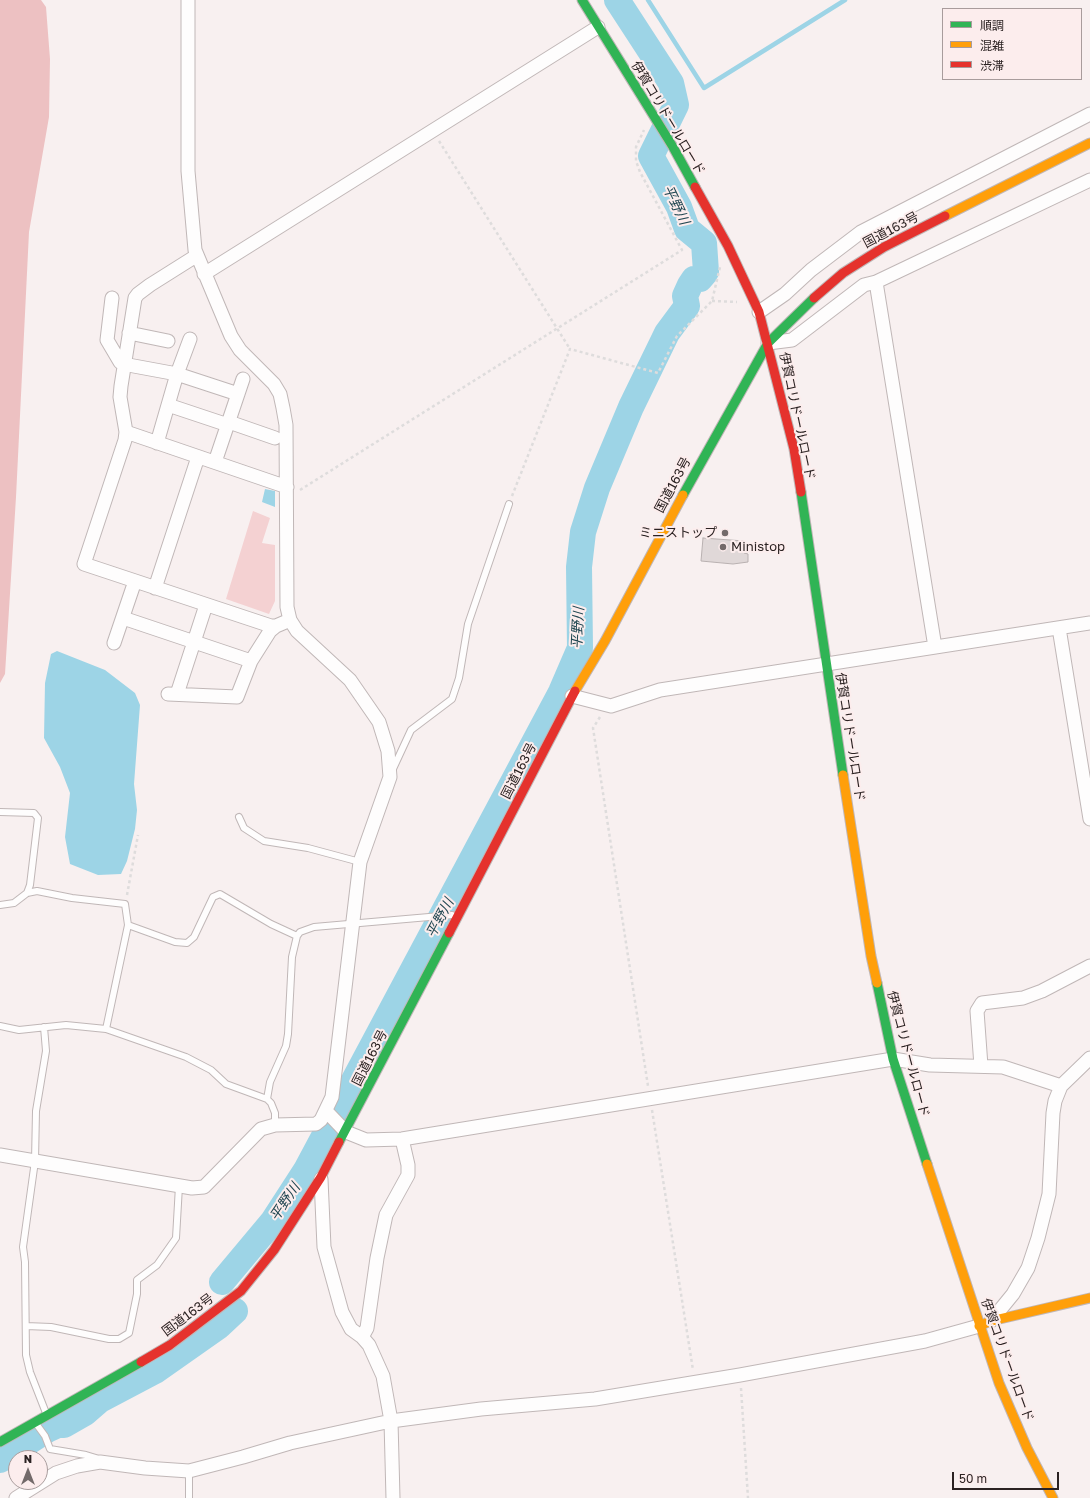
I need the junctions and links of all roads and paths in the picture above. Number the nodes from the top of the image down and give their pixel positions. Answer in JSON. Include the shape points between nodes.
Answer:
{"nodes":[{"id":1,"x":189,"y":0,"type":"edge"},
{"id":2,"x":582,"y":0,"type":"edge"},
{"id":3,"x":598,"y":27,"type":"junction"},
{"id":4,"x":1090,"y":114,"type":"edge"},
{"id":5,"x":654,"y":119,"type":"junction"},
{"id":6,"x":433,"y":131,"type":"junction"},
{"id":7,"x":1090,"y":143,"type":"edge"},
{"id":8,"x":1090,"y":180,"type":"edge"},
{"id":9,"x":728,"y":246,"type":"junction"},
{"id":10,"x":196,"y":256,"type":"junction"},
{"id":11,"x":204,"y":274,"type":"junction"},
{"id":12,"x":876,"y":282,"type":"junction"},
{"id":13,"x":112,"y":298,"type":"dead end"},
{"id":14,"x":712,"y":301,"type":"junction"},
{"id":15,"x":757,"y":307,"type":"junction"},
{"id":16,"x":558,"y":328,"type":"junction"},
{"id":17,"x":129,"y":332,"type":"junction"},
{"id":18,"x":190,"y":339,"type":"dead end"},
{"id":19,"x":168,"y":341,"type":"dead end"},
{"id":20,"x":768,"y":343,"type":"junction"},
{"id":21,"x":570,"y":349,"type":"junction"},
{"id":22,"x":123,"y":364,"type":"junction"},
{"id":23,"x":178,"y":374,"type":"junction"},
{"id":24,"x":243,"y":379,"type":"dead end"},
{"id":25,"x":238,"y":394,"type":"junction"},
{"id":26,"x":168,"y":405,"type":"junction"},
{"id":27,"x":228,"y":424,"type":"junction"},
{"id":28,"x":126,"y":432,"type":"junction"},
{"id":29,"x":276,"y":438,"type":"dead end"},
{"id":30,"x":157,"y":443,"type":"junction"},
{"id":31,"x":198,"y":457,"type":"junction"},
{"id":32,"x":215,"y":462,"type":"junction"},
{"id":33,"x":287,"y":492,"type":"junction"},
{"id":34,"x":509,"y":504,"type":"joint"},
{"id":35,"x":135,"y":581,"type":"junction"},
{"id":36,"x":155,"y":588,"type":"junction"},
{"id":37,"x":206,"y":605,"type":"junction"},
{"id":38,"x":123,"y":618,"type":"junction"},
{"id":39,"x":290,"y":620,"type":"junction"},
{"id":40,"x":1090,"y":623,"type":"edge"},
{"id":41,"x":276,"y":626,"type":"junction"},
{"id":42,"x":1059,"y":628,"type":"junction"},
{"id":43,"x":114,"y":643,"type":"dead end"},
{"id":44,"x":194,"y":643,"type":"junction"},
{"id":45,"x":935,"y":647,"type":"junction"},
{"id":46,"x":251,"y":661,"type":"junction"},
{"id":47,"x":826,"y":664,"type":"junction"},
{"id":48,"x":572,"y":696,"type":"junction"},
{"id":49,"x":611,"y":706,"type":"junction"},
{"id":50,"x":390,"y":777,"type":"junction"},
{"id":51,"x":0,"y":812,"type":"edge"},
{"id":52,"x":239,"y":817,"type":"dead end"},
{"id":53,"x":1090,"y":819,"type":"edge"},
{"id":54,"x":138,"y":835,"type":"dead end"},
{"id":55,"x":360,"y":862,"type":"junction"},
{"id":56,"x":27,"y":893,"type":"junction"},
{"id":57,"x":125,"y":904,"type":"junction"},
{"id":58,"x":0,"y":905,"type":"edge"},
{"id":59,"x":454,"y":914,"type":"junction"},
{"id":60,"x":353,"y":922,"type":"junction"},
{"id":61,"x":128,"y":925,"type":"junction"},
{"id":62,"x":296,"y":936,"type":"junction"},
{"id":63,"x":1090,"y":966,"type":"edge"},
{"id":64,"x":0,"y":1026,"type":"edge"},
{"id":65,"x":44,"y":1027,"type":"junction"},
{"id":66,"x":106,"y":1030,"type":"junction"},
{"id":67,"x":1090,"y":1058,"type":"edge"},
{"id":68,"x":893,"y":1059,"type":"junction"},
{"id":69,"x":981,"y":1066,"type":"junction"},
{"id":70,"x":1061,"y":1086,"type":"junction"},
{"id":71,"x":267,"y":1099,"type":"junction"},
{"id":72,"x":650,"y":1099,"type":"junction"},
{"id":73,"x":327,"y":1112,"type":"junction"},
{"id":74,"x":275,"y":1125,"type":"junction"},
{"id":75,"x":346,"y":1132,"type":"junction"},
{"id":76,"x":402,"y":1139,"type":"junction"},
{"id":77,"x":0,"y":1155,"type":"edge"},
{"id":78,"x":35,"y":1161,"type":"junction"},
{"id":79,"x":321,"y":1177,"type":"junction"},
{"id":80,"x":179,"y":1186,"type":"junction"},
{"id":81,"x":1090,"y":1298,"type":"edge"},
{"id":82,"x":985,"y":1324,"type":"junction"},
{"id":83,"x":26,"y":1326,"type":"junction"},
{"id":84,"x":362,"y":1337,"type":"junction"},
{"id":85,"x":740,"y":1376,"type":"junction"},
{"id":86,"x":695,"y":1382,"type":"junction"},
{"id":87,"x":47,"y":1416,"type":"junction"},
{"id":88,"x":391,"y":1421,"type":"junction"},
{"id":89,"x":37,"y":1426,"type":"junction"},
{"id":90,"x":0,"y":1442,"type":"edge"},
{"id":91,"x":100,"y":1462,"type":"junction"},
{"id":92,"x":189,"y":1470,"type":"junction"},
{"id":93,"x":16,"y":1498,"type":"edge"},
{"id":94,"x":188,"y":1498,"type":"edge"},
{"id":95,"x":393,"y":1498,"type":"edge"},
{"id":96,"x":748,"y":1498,"type":"edge"},
{"id":97,"x":1053,"y":1498,"type":"edge"}],
"edges":[{"from":1,"to":10,"type":"street","via":[[188,171]]},
{"from":2,"to":3,"type":"main road","name":"伊賀コリドールロード"},
{"from":3,"to":5,"type":"main road","name":"伊賀コリドールロード"},
{"from":3,"to":6,"type":"street"},
{"from":4,"to":15,"type":"street","via":[[860,232],[785,294]]},
{"from":5,"to":9,"type":"main road","name":"伊賀コリドールロード","via":[[673,147]]},
{"from":5,"to":16,"type":"path","via":[[643,131],[636,147],[636,161],[682,250]]},
{"from":6,"to":11,"type":"street"},
{"from":6,"to":16,"type":"path"},
{"from":7,"to":20,"type":"main road","name":"国道163号","via":[[884,247],[843,273],[795,315]]},
{"from":8,"to":12,"type":"street"},
{"from":9,"to":14,"type":"path"},
{"from":9,"to":15,"type":"main road","name":"伊賀コリドールロード"},
{"from":10,"to":11,"type":"street"},
{"from":10,"to":17,"type":"street","via":[[138,294]]},
{"from":11,"to":33,"type":"street","via":[[231,336],[240,350],[274,384],[280,394],[286,425]]},
{"from":12,"to":20,"type":"street","via":[[864,285],[792,340]]},
{"from":12,"to":45,"type":"street"},
{"from":13,"to":22,"type":"street","via":[[107,340],[114,355]]},
{"from":14,"to":15,"type":"path"},
{"from":14,"to":21,"type":"path","via":[[677,336],[658,373]]},
{"from":15,"to":20,"type":"main road","name":"伊賀コリドールロード"},
{"from":16,"to":21,"type":"path"},
{"from":16,"to":33,"type":"path"},
{"from":17,"to":19,"type":"street"},
{"from":17,"to":22,"type":"street"},
{"from":18,"to":23,"type":"street"},
{"from":20,"to":47,"type":"main road","name":"伊賀コリドールロード","via":[[794,449]]},
{"from":20,"to":48,"type":"main road","name":"国道163号","via":[[714,437],[605,641]]},
{"from":21,"to":34,"type":"path"},
{"from":22,"to":23,"type":"street"},
{"from":22,"to":28,"type":"street","via":[[120,397]]},
{"from":23,"to":25,"type":"street"},
{"from":23,"to":26,"type":"street"},
{"from":24,"to":25,"type":"street"},
{"from":25,"to":27,"type":"street"},
{"from":26,"to":27,"type":"street"},
{"from":26,"to":30,"type":"street"},
{"from":27,"to":29,"type":"street"},
{"from":27,"to":32,"type":"street"},
{"from":28,"to":30,"type":"street"},
{"from":28,"to":35,"type":"street","via":[[84,564]]},
{"from":30,"to":31,"type":"street"},
{"from":31,"to":32,"type":"street"},
{"from":31,"to":36,"type":"street"},
{"from":32,"to":33,"type":"street"},
{"from":33,"to":39,"type":"street","via":[[287,607]]},
{"from":34,"to":50,"type":"lane","via":[[468,624],[459,678],[452,699],[411,730]]},
{"from":35,"to":36,"type":"street"},
{"from":35,"to":38,"type":"street"},
{"from":36,"to":37,"type":"street"},
{"from":37,"to":41,"type":"street"},
{"from":37,"to":44,"type":"street"},
{"from":38,"to":43,"type":"street"},
{"from":38,"to":44,"type":"street"},
{"from":39,"to":41,"type":"street"},
{"from":39,"to":50,"type":"street","via":[[297,631],[350,680],[380,722],[388,751]]},
{"from":40,"to":42,"type":"street"},
{"from":41,"to":46,"type":"street"},
{"from":42,"to":45,"type":"street"},
{"from":42,"to":53,"type":"street"},
{"from":44,"to":46,"type":"street"},
{"from":44,"to":46,"type":"street","via":[[172,694],[237,697]]},
{"from":45,"to":47,"type":"street"},
{"from":47,"to":49,"type":"street","via":[[660,690]]},
{"from":47,"to":68,"type":"main road","name":"伊賀コリドールロード","via":[[871,956]]},
{"from":48,"to":49,"type":"street"},
{"from":48,"to":59,"type":"main road","name":"国道163号"},
{"from":49,"to":72,"type":"path","via":[[599,717],[593,728]]},
{"from":50,"to":55,"type":"street"},
{"from":51,"to":56,"type":"lane","via":[[34,813],[38,818]]},
{"from":52,"to":55,"type":"lane","via":[[244,828],[264,841],[308,848]]},
{"from":54,"to":57,"type":"path"},
{"from":55,"to":60,"type":"street"},
{"from":56,"to":57,"type":"lane","via":[[37,891]]},
{"from":56,"to":58,"type":"lane","via":[[14,903]]},
{"from":57,"to":61,"type":"lane"},
{"from":59,"to":60,"type":"lane"},
{"from":59,"to":75,"type":"main road","name":"国道163号"},
{"from":60,"to":62,"type":"lane","via":[[314,927]]},
{"from":60,"to":73,"type":"street","via":[[332,1097]]},
{"from":61,"to":62,"type":"lane","via":[[175,942],[187,943],[194,936],[213,897],[220,894]]},
{"from":61,"to":66,"type":"lane"},
{"from":62,"to":71,"type":"lane","via":[[292,957],[286,1046],[270,1082]]},
{"from":63,"to":69,"type":"street","via":[[1023,998],[982,1002],[977,1011]]},
{"from":64,"to":65,"type":"lane","via":[[19,1030]]},
{"from":65,"to":66,"type":"lane","via":[[66,1025]]},
{"from":65,"to":78,"type":"lane","via":[[46,1051],[36,1111]]},
{"from":66,"to":71,"type":"lane","via":[[186,1057],[212,1070],[226,1084]]},
{"from":67,"to":70,"type":"street"},
{"from":68,"to":69,"type":"street","via":[[930,1065]]},
{"from":68,"to":72,"type":"street"},
{"from":68,"to":82,"type":"main road","name":"伊賀コリドールロード"},
{"from":69,"to":70,"type":"street","via":[[1003,1067]]},
{"from":70,"to":82,"type":"street","via":[[1053,1113],[1049,1194],[1038,1238],[1028,1268],[1013,1294]]},
{"from":71,"to":74,"type":"lane","via":[[275,1113]]},
{"from":72,"to":76,"type":"street"},
{"from":72,"to":86,"type":"path"},
{"from":73,"to":74,"type":"street","via":[[316,1124]]},
{"from":73,"to":75,"type":"street"},
{"from":74,"to":80,"type":"street","via":[[261,1129],[204,1187]]},
{"from":75,"to":76,"type":"street","via":[[366,1140]]},
{"from":75,"to":79,"type":"main road","name":"国道163号"},
{"from":76,"to":84,"type":"street","via":[[408,1175],[386,1215],[367,1328]]},
{"from":77,"to":78,"type":"street"},
{"from":78,"to":80,"type":"street"},
{"from":78,"to":83,"type":"lane","via":[[22,1247],[25,1262]]},
{"from":79,"to":84,"type":"street","via":[[324,1247],[327,1260],[346,1322]]},
{"from":79,"to":87,"type":"main road","name":"国道163号","via":[[274,1250],[241,1291],[170,1345]]},
{"from":80,"to":83,"type":"lane","via":[[176,1238],[157,1265],[137,1280],[137,1294],[129,1333],[119,1339],[109,1339],[51,1326]]},
{"from":81,"to":82,"type":"main road"},
{"from":82,"to":85,"type":"street","via":[[925,1341]]},
{"from":82,"to":97,"type":"main road","name":"伊賀コリドールロード","via":[[999,1383],[1012,1416]]},
{"from":83,"to":87,"type":"lane","via":[[26,1355]]},
{"from":84,"to":88,"type":"street","via":[[379,1365]]},
{"from":85,"to":86,"type":"street"},
{"from":85,"to":96,"type":"path"},
{"from":86,"to":88,"type":"street","via":[[595,1399],[481,1409]]},
{"from":87,"to":89,"type":"main road","name":"国道163号"},
{"from":88,"to":92,"type":"street","via":[[290,1443]]},
{"from":88,"to":95,"type":"street"},
{"from":89,"to":90,"type":"main road","name":"国道163号"},
{"from":89,"to":91,"type":"lane","via":[[45,1436],[50,1450],[86,1455]]},
{"from":91,"to":92,"type":"street"},
{"from":91,"to":93,"type":"street","via":[[67,1468]]},
{"from":92,"to":94,"type":"lane"}]}
